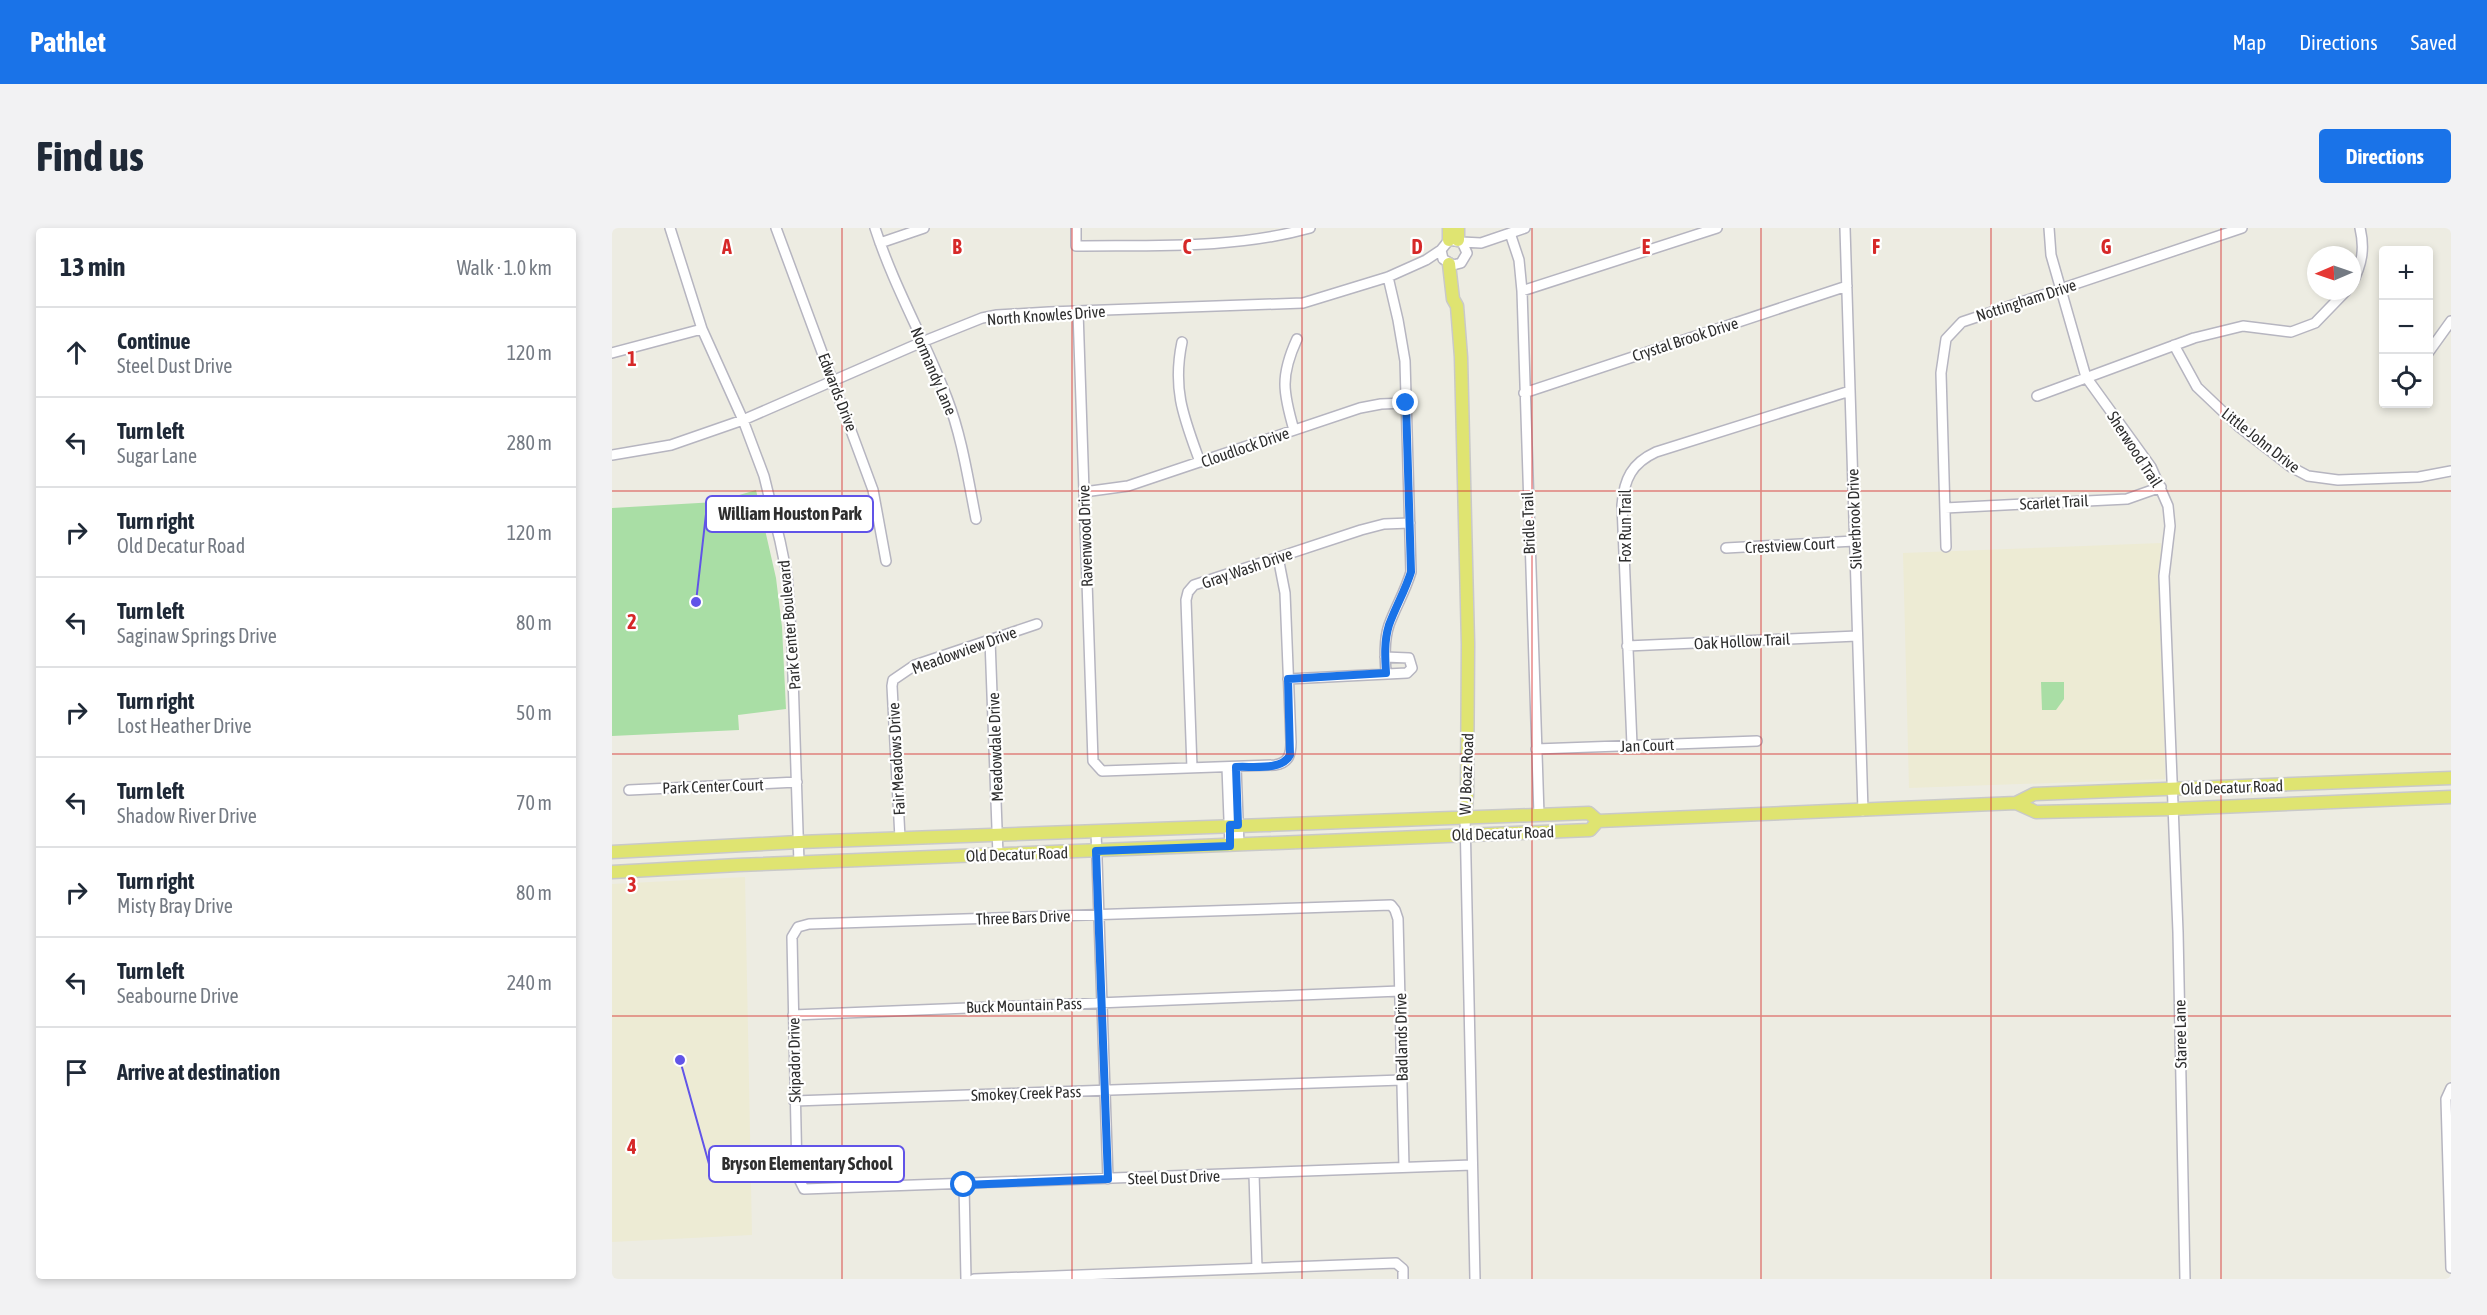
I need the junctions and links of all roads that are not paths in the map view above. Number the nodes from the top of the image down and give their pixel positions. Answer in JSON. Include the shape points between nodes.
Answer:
{"nodes":[{"id":1,"x":670,"y":228,"type":"edge"},
{"id":2,"x":776,"y":228,"type":"edge"},
{"id":3,"x":875,"y":228,"type":"edge"},
{"id":4,"x":924,"y":228,"type":"edge"},
{"id":5,"x":1076,"y":228,"type":"edge"},
{"id":6,"x":1310,"y":228,"type":"edge"},
{"id":7,"x":1525,"y":228,"type":"edge"},
{"id":8,"x":1717,"y":228,"type":"edge"},
{"id":9,"x":1845,"y":228,"type":"edge"},
{"id":10,"x":2049,"y":228,"type":"edge"},
{"id":11,"x":2242,"y":228,"type":"edge"},
{"id":12,"x":2360,"y":228,"type":"edge"},
{"id":13,"x":1510,"y":233,"type":"junction"},
{"id":14,"x":1453,"y":238,"type":"edge"},
{"id":15,"x":880,"y":243,"type":"junction"},
{"id":16,"x":1482,"y":243,"type":"junction"},
{"id":17,"x":1426,"y":260,"type":"junction"},
{"id":18,"x":2361,"y":260,"type":"edge"},
{"id":19,"x":1454,"y":262,"type":"junction"},
{"id":20,"x":1388,"y":277,"type":"junction"},
{"id":21,"x":1846,"y":286,"type":"junction"},
{"id":22,"x":2060,"y":289,"type":"junction"},
{"id":23,"x":1522,"y":291,"type":"junction"},
{"id":24,"x":2337,"y":300,"type":"edge"},
{"id":25,"x":1078,"y":311,"type":"junction"},
{"id":26,"x":2451,"y":321,"type":"edge"},
{"id":27,"x":702,"y":329,"type":"junction"},
{"id":28,"x":1297,"y":339,"type":"dead end"},
{"id":29,"x":922,"y":342,"type":"junction"},
{"id":30,"x":1182,"y":342,"type":"dead end"},
{"id":31,"x":2174,"y":345,"type":"junction"},
{"id":32,"x":2433,"y":346,"type":"edge"},
{"id":33,"x":612,"y":353,"type":"edge"},
{"id":34,"x":2086,"y":376,"type":"junction"},
{"id":35,"x":834,"y":381,"type":"junction"},
{"id":36,"x":1850,"y":391,"type":"junction"},
{"id":37,"x":1524,"y":393,"type":"junction"},
{"id":38,"x":2037,"y":396,"type":"dead end"},
{"id":39,"x":1406,"y":403,"type":"junction"},
{"id":40,"x":743,"y":420,"type":"junction"},
{"id":41,"x":1294,"y":430,"type":"junction"},
{"id":42,"x":612,"y":455,"type":"edge"},
{"id":43,"x":1200,"y":462,"type":"junction"},
{"id":44,"x":2451,"y":471,"type":"edge"},
{"id":45,"x":2161,"y":487,"type":"junction"},
{"id":46,"x":1084,"y":492,"type":"junction"},
{"id":47,"x":1945,"y":508,"type":"junction"},
{"id":48,"x":976,"y":519,"type":"dead end"},
{"id":49,"x":1410,"y":523,"type":"junction"},
{"id":50,"x":1854,"y":541,"type":"junction"},
{"id":51,"x":1946,"y":547,"type":"dead end"},
{"id":52,"x":1726,"y":548,"type":"dead end"},
{"id":53,"x":1278,"y":557,"type":"junction"},
{"id":54,"x":886,"y":561,"type":"dead end"},
{"id":55,"x":1037,"y":624,"type":"dead end"},
{"id":56,"x":1857,"y":636,"type":"junction"},
{"id":57,"x":990,"y":640,"type":"junction"},
{"id":58,"x":1627,"y":646,"type":"junction"},
{"id":59,"x":1385,"y":657,"type":"junction"},
{"id":60,"x":1386,"y":673,"type":"junction"},
{"id":61,"x":1288,"y":679,"type":"junction"},
{"id":62,"x":893,"y":680,"type":"joint"},
{"id":63,"x":1757,"y":741,"type":"dead end"},
{"id":64,"x":1632,"y":746,"type":"junction"},
{"id":65,"x":1536,"y":749,"type":"junction"},
{"id":66,"x":1232,"y":767,"type":"junction"},
{"id":67,"x":1192,"y":768,"type":"junction"},
{"id":68,"x":2451,"y":778,"type":"edge"},
{"id":69,"x":797,"y":782,"type":"junction"},
{"id":70,"x":2293,"y":784,"type":"junction"},
{"id":71,"x":629,"y":789,"type":"dead end"},
{"id":72,"x":2171,"y":789,"type":"junction"},
{"id":73,"x":2451,"y":796,"type":"edge"},
{"id":74,"x":2016,"y":803,"type":"junction"},
{"id":75,"x":2293,"y":803,"type":"junction"},
{"id":76,"x":2172,"y":810,"type":"junction"},
{"id":77,"x":1863,"y":811,"type":"junction"},
{"id":78,"x":1539,"y":815,"type":"junction"},
{"id":79,"x":1465,"y":816,"type":"junction"},
{"id":80,"x":1598,"y":821,"type":"junction"},
{"id":81,"x":1234,"y":825,"type":"junction"},
{"id":82,"x":1096,"y":831,"type":"junction"},
{"id":83,"x":1465,"y":834,"type":"junction"},
{"id":84,"x":998,"y":835,"type":"junction"},
{"id":85,"x":900,"y":838,"type":"junction"},
{"id":86,"x":799,"y":842,"type":"junction"},
{"id":87,"x":1234,"y":846,"type":"junction"},
{"id":88,"x":642,"y":850,"type":"junction"},
{"id":89,"x":1096,"y":851,"type":"junction"},
{"id":90,"x":612,"y":852,"type":"edge"},
{"id":91,"x":998,"y":855,"type":"junction"},
{"id":92,"x":799,"y":863,"type":"junction"},
{"id":93,"x":643,"y":871,"type":"junction"},
{"id":94,"x":612,"y":872,"type":"edge"},
{"id":95,"x":1394,"y":907,"type":"joint"},
{"id":96,"x":1099,"y":914,"type":"junction"},
{"id":97,"x":796,"y":929,"type":"joint"},
{"id":98,"x":1400,"y":991,"type":"junction"},
{"id":99,"x":1102,"y":1003,"type":"junction"},
{"id":100,"x":793,"y":1015,"type":"junction"},
{"id":101,"x":1402,"y":1080,"type":"junction"},
{"id":102,"x":2450,"y":1090,"type":"edge"},
{"id":103,"x":1106,"y":1091,"type":"junction"},
{"id":104,"x":794,"y":1101,"type":"junction"},
{"id":105,"x":1472,"y":1165,"type":"junction"},
{"id":106,"x":1404,"y":1167,"type":"junction"},
{"id":107,"x":1254,"y":1174,"type":"junction"},
{"id":108,"x":1108,"y":1179,"type":"junction"},
{"id":109,"x":2450,"y":1181,"type":"edge"},
{"id":110,"x":964,"y":1185,"type":"junction"},
{"id":111,"x":804,"y":1189,"type":"joint"},
{"id":112,"x":1257,"y":1268,"type":"junction"},
{"id":113,"x":2451,"y":1268,"type":"edge"},
{"id":114,"x":1118,"y":1276,"type":"edge"},
{"id":115,"x":966,"y":1279,"type":"edge"},
{"id":116,"x":974,"y":1279,"type":"edge"},
{"id":117,"x":1403,"y":1279,"type":"edge"},
{"id":118,"x":1475,"y":1279,"type":"edge"},
{"id":119,"x":2184,"y":1279,"type":"edge"}],
"edges":[{"from":1,"to":27,"type":"street","name":"Park Center Boulevard"},
{"from":2,"to":35,"type":"street","name":"Edwards Drive"},
{"from":3,"to":15,"type":"street","name":"Normandy Lane"},
{"from":4,"to":15,"type":"street"},
{"from":5,"to":6,"type":"street","via":[[1076,246],[1255,239]]},
{"from":7,"to":13,"type":"street"},
{"from":8,"to":23,"type":"street"},
{"from":9,"to":21,"type":"street","name":"Silverbrook Drive"},
{"from":10,"to":22,"type":"street","name":"Sherwood Trail","via":[[2050,255]]},
{"from":11,"to":22,"type":"street","name":"Nottingham Drive"},
{"from":12,"to":18,"type":"street","via":[[2364,246]]},
{"from":13,"to":16,"type":"street"},
{"from":13,"to":23,"type":"street","name":"Bridle Trail","via":[[1519,260]]},
{"from":14,"to":16,"type":"street"},
{"from":14,"to":17,"type":"street","name":"North Knowles Drive"},
{"from":14,"to":19,"type":"street"},
{"from":14,"to":19,"type":"street","via":[[1466,249]]},
{"from":15,"to":29,"type":"street","name":"Normandy Lane"},
{"from":16,"to":19,"type":"street"},
{"from":17,"to":19,"type":"street","name":"North Knowles Drive"},
{"from":17,"to":20,"type":"street","name":"North Knowles Drive"},
{"from":19,"to":79,"type":"main road","name":"W J Boaz Road","via":[[1461,299],[1457,306],[1468,644]]},
{"from":20,"to":25,"type":"street","name":"North Knowles Drive","via":[[1303,303]]},
{"from":20,"to":39,"type":"street","via":[[1402,342]]},
{"from":21,"to":36,"type":"street","name":"Silverbrook Drive"},
{"from":21,"to":37,"type":"street","name":"Crystal Brook Drive"},
{"from":22,"to":34,"type":"street","name":"Sherwood Trail"},
{"from":22,"to":47,"type":"street","name":"Nottingham Drive","via":[[1962,322],[1946,339],[1941,373]]},
{"from":23,"to":37,"type":"street","name":"Bridle Trail"},
{"from":24,"to":31,"type":"street","via":[[2315,323],[2291,332],[2243,326]]},
{"from":25,"to":29,"type":"street","name":"North Knowles Drive","via":[[997,315]]},
{"from":25,"to":46,"type":"street","name":"Ravenwood Drive"},
{"from":26,"to":32,"type":"street"},
{"from":27,"to":33,"type":"street"},
{"from":27,"to":40,"type":"street","name":"Park Center Boulevard"},
{"from":28,"to":41,"type":"street","via":[[1287,360],[1284,395]]},
{"from":29,"to":35,"type":"street","name":"North Knowles Drive"},
{"from":29,"to":48,"type":"street","name":"Normandy Lane","via":[[955,420]]},
{"from":30,"to":43,"type":"street","via":[[1178,362],[1180,407]]},
{"from":31,"to":34,"type":"street"},
{"from":31,"to":44,"type":"street","name":"Little John Drive","via":[[2197,387],[2238,426],[2298,471],[2314,478],[2338,480],[2419,477]]},
{"from":34,"to":38,"type":"street"},
{"from":34,"to":45,"type":"street","name":"Sherwood Trail"},
{"from":35,"to":40,"type":"street","name":"North Knowles Drive"},
{"from":35,"to":54,"type":"street","name":"Edwards Drive","via":[[873,490]]},
{"from":36,"to":50,"type":"street","name":"Silverbrook Drive"},
{"from":36,"to":58,"type":"street","name":"Fox Run Trail","via":[[1656,452],[1630,471],[1623,492]]},
{"from":37,"to":65,"type":"street","name":"Bridle Trail"},
{"from":39,"to":41,"type":"street","name":"Cloudlock Drive","via":[[1360,408]]},
{"from":39,"to":49,"type":"street"},
{"from":40,"to":42,"type":"street","name":"North Knowles Drive","via":[[671,445]]},
{"from":40,"to":69,"type":"street","name":"Park Center Boulevard","via":[[765,476],[787,575]]},
{"from":41,"to":43,"type":"street","name":"Cloudlock Drive"},
{"from":43,"to":46,"type":"street","name":"Cloudlock Drive","via":[[1128,486]]},
{"from":45,"to":47,"type":"street","name":"Scarlet Trail","via":[[2127,499]]},
{"from":45,"to":72,"type":"street","name":"Sherwood Trail","via":[[2170,526],[2164,576]]},
{"from":46,"to":67,"type":"street","name":"Ravenwood Drive","via":[[1093,761],[1102,771]]},
{"from":47,"to":51,"type":"street","name":"Nottingham Drive"},
{"from":49,"to":53,"type":"street","name":"Gray Wash Drive","via":[[1371,527]]},
{"from":49,"to":59,"type":"street","via":[[1411,572],[1389,625]]},
{"from":50,"to":52,"type":"street","name":"Crestview Court"},
{"from":50,"to":56,"type":"street","name":"Silverbrook Drive"},
{"from":53,"to":61,"type":"street","via":[[1285,584]]},
{"from":53,"to":67,"type":"street","name":"Gray Wash Drive","via":[[1194,585],[1187,595]]},
{"from":55,"to":57,"type":"street","name":"Meadowview Drive"},
{"from":56,"to":58,"type":"street","name":"Oak Hollow Trail"},
{"from":56,"to":77,"type":"street","name":"Silverbrook Drive"},
{"from":57,"to":62,"type":"street","name":"Meadowview Drive","via":[[915,665]]},
{"from":57,"to":84,"type":"street","name":"Meadowdale Drive"},
{"from":58,"to":64,"type":"street","name":"Fox Run Trail"},
{"from":59,"to":60,"type":"street"},
{"from":59,"to":60,"type":"street","via":[[1409,658],[1412,664],[1407,673]]},
{"from":60,"to":61,"type":"street"},
{"from":61,"to":66,"type":"street","via":[[1291,751],[1286,761]]},
{"from":62,"to":85,"type":"street","name":"Fair Meadows Drive"},
{"from":63,"to":64,"type":"street","name":"Jan Court"},
{"from":64,"to":65,"type":"street","name":"Jan Court"},
{"from":65,"to":78,"type":"street","name":"Bridle Trail"},
{"from":66,"to":67,"type":"street"},
{"from":66,"to":81,"type":"street"},
{"from":68,"to":70,"type":"main road","name":"Old Decatur Road"},
{"from":69,"to":71,"type":"street","name":"Park Center Court"},
{"from":69,"to":86,"type":"street","name":"Park Center Boulevard"},
{"from":70,"to":72,"type":"main road","name":"Old Decatur Road"},
{"from":70,"to":75,"type":"main road"},
{"from":72,"to":74,"type":"main road","name":"Old Decatur Road","via":[[2034,794]]},
{"from":72,"to":76,"type":"street","name":"Staree Lane"},
{"from":73,"to":75,"type":"main road","name":"Old Decatur Road"},
{"from":74,"to":76,"type":"main road","name":"Old Decatur Road","via":[[2036,812]]},
{"from":74,"to":77,"type":"main road","name":"Old Decatur Road"},
{"from":75,"to":76,"type":"main road","name":"Old Decatur Road"},
{"from":76,"to":119,"type":"street","name":"Staree Lane"},
{"from":77,"to":80,"type":"main road","name":"Old Decatur Road"},
{"from":78,"to":79,"type":"main road","name":"Old Decatur Road"},
{"from":78,"to":80,"type":"main road","name":"Old Decatur Road","via":[[1588,813]]},
{"from":79,"to":81,"type":"main road","name":"Old Decatur Road"},
{"from":79,"to":83,"type":"street","name":"W J Boaz Road"},
{"from":80,"to":83,"type":"main road","name":"Old Decatur Road","via":[[1590,830]]},
{"from":81,"to":82,"type":"main road","name":"Old Decatur Road"},
{"from":81,"to":87,"type":"street"},
{"from":82,"to":84,"type":"main road","name":"Old Decatur Road"},
{"from":82,"to":89,"type":"street"},
{"from":83,"to":87,"type":"main road","name":"Old Decatur Road"},
{"from":83,"to":105,"type":"street","name":"W J Boaz Road"},
{"from":84,"to":85,"type":"main road","name":"Old Decatur Road"},
{"from":84,"to":91,"type":"street","name":"Meadowdale Drive"},
{"from":85,"to":86,"type":"main road","name":"Old Decatur Road"},
{"from":86,"to":88,"type":"main road","name":"Old Decatur Road"},
{"from":86,"to":92,"type":"street","name":"Park Center Boulevard"},
{"from":87,"to":89,"type":"main road","name":"Old Decatur Road"},
{"from":88,"to":90,"type":"main road","name":"Old Decatur Road"},
{"from":88,"to":93,"type":"main road"},
{"from":89,"to":91,"type":"main road","name":"Old Decatur Road"},
{"from":89,"to":96,"type":"street"},
{"from":91,"to":92,"type":"main road","name":"Old Decatur Road"},
{"from":92,"to":93,"type":"main road","name":"Old Decatur Road"},
{"from":93,"to":94,"type":"main road","name":"Old Decatur Road"},
{"from":95,"to":96,"type":"street","name":"Three Bars Drive","via":[[1379,904]]},
{"from":95,"to":98,"type":"street","name":"Badlands Drive","via":[[1398,919]]},
{"from":96,"to":97,"type":"street","name":"Three Bars Drive","via":[[809,924]]},
{"from":96,"to":99,"type":"street"},
{"from":97,"to":100,"type":"street","name":"Skipador Drive","via":[[792,944]]},
{"from":98,"to":99,"type":"street","name":"Buck Mountain Pass"},
{"from":98,"to":101,"type":"street","name":"Badlands Drive"},
{"from":99,"to":100,"type":"street","name":"Buck Mountain Pass"},
{"from":99,"to":103,"type":"street"},
{"from":100,"to":104,"type":"street","name":"Skipador Drive"},
{"from":101,"to":103,"type":"street","name":"Smokey Creek Pass"},
{"from":101,"to":106,"type":"street","name":"Badlands Drive"},
{"from":102,"to":109,"type":"street","via":[[2446,1099]]},
{"from":103,"to":104,"type":"street","name":"Smokey Creek Pass"},
{"from":103,"to":108,"type":"street"},
{"from":104,"to":111,"type":"street","name":"Skipador Drive","via":[[797,1175]]},
{"from":105,"to":106,"type":"street","name":"Steel Dust Drive"},
{"from":105,"to":118,"type":"street","name":"W J Boaz Road"},
{"from":106,"to":107,"type":"street","name":"Steel Dust Drive"},
{"from":107,"to":108,"type":"street","name":"Steel Dust Drive"},
{"from":107,"to":112,"type":"street"},
{"from":108,"to":110,"type":"street","name":"Steel Dust Drive"},
{"from":109,"to":113,"type":"street"},
{"from":110,"to":111,"type":"street","name":"Steel Dust Drive"},
{"from":110,"to":115,"type":"street"},
{"from":112,"to":114,"type":"street"},
{"from":112,"to":117,"type":"street","via":[[1396,1263],[1401,1266]]},
{"from":114,"to":116,"type":"street"}]}
